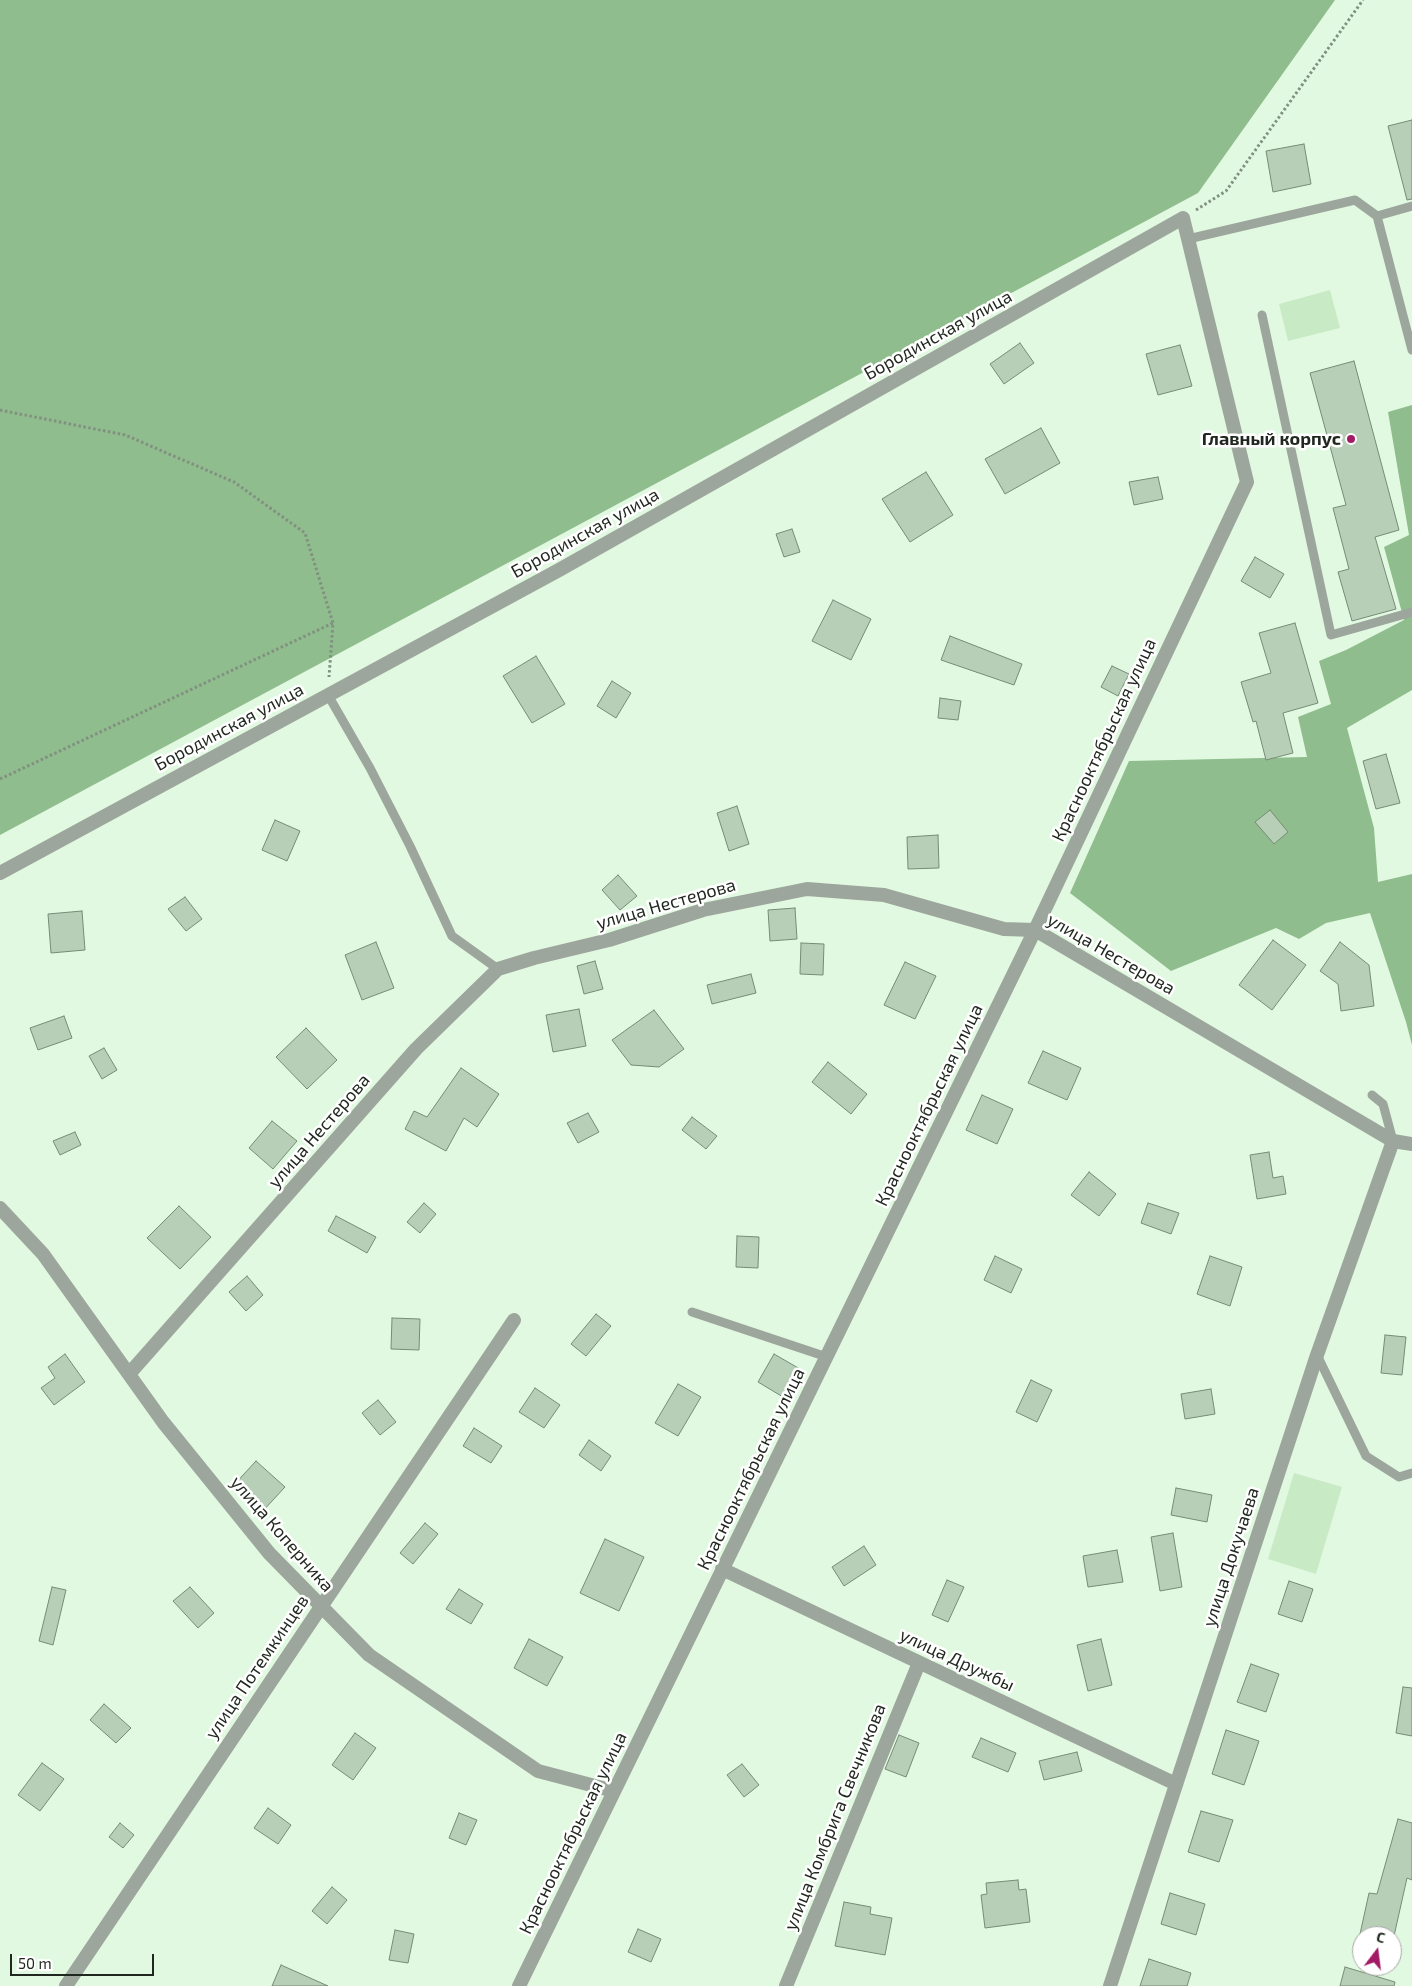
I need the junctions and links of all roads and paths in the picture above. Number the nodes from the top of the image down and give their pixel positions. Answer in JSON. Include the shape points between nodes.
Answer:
{"nodes":[{"id":1,"x":1363,"y":0,"type":"edge"},
{"id":2,"x":1412,"y":206,"type":"edge"},
{"id":3,"x":1377,"y":216,"type":"junction"},
{"id":4,"x":1183,"y":218,"type":"junction"},
{"id":5,"x":1188,"y":239,"type":"junction"},
{"id":6,"x":1262,"y":315,"type":"dead end"},
{"id":7,"x":1412,"y":350,"type":"edge"},
{"id":8,"x":0,"y":410,"type":"edge"},
{"id":9,"x":1412,"y":612,"type":"edge"},
{"id":10,"x":333,"y":624,"type":"junction"},
{"id":11,"x":328,"y":694,"type":"junction"},
{"id":12,"x":0,"y":779,"type":"edge"},
{"id":13,"x":0,"y":872,"type":"edge"},
{"id":14,"x":1035,"y":930,"type":"junction"},
{"id":15,"x":498,"y":969,"type":"junction"},
{"id":16,"x":1372,"y":1095,"type":"dead end"},
{"id":17,"x":1393,"y":1141,"type":"junction"},
{"id":18,"x":1412,"y":1144,"type":"edge"},
{"id":19,"x":0,"y":1208,"type":"edge"},
{"id":20,"x":692,"y":1312,"type":"dead end"},
{"id":21,"x":514,"y":1320,"type":"dead end"},
{"id":22,"x":1317,"y":1355,"type":"junction"},
{"id":23,"x":827,"y":1357,"type":"junction"},
{"id":24,"x":129,"y":1374,"type":"junction"},
{"id":25,"x":1412,"y":1473,"type":"edge"},
{"id":26,"x":722,"y":1569,"type":"junction"},
{"id":27,"x":321,"y":1606,"type":"junction"},
{"id":28,"x":919,"y":1663,"type":"junction"},
{"id":29,"x":1176,"y":1784,"type":"junction"},
{"id":30,"x":614,"y":1791,"type":"junction"},
{"id":31,"x":66,"y":1986,"type":"edge"},
{"id":32,"x":519,"y":1986,"type":"edge"},
{"id":33,"x":786,"y":1986,"type":"edge"},
{"id":34,"x":1110,"y":1986,"type":"edge"}],
"edges":[{"from":1,"to":4,"type":"path","via":[[1226,191]]},
{"from":2,"to":3,"type":"lane"},
{"from":3,"to":5,"type":"lane","via":[[1355,200]]},
{"from":3,"to":7,"type":"lane"},
{"from":4,"to":5,"type":"street","name":"Краснооктябрьская улица"},
{"from":4,"to":11,"type":"street","name":"Бородинская улица","via":[[559,570]]},
{"from":5,"to":14,"type":"street","name":"Краснооктябрьская улица","via":[[1247,482]]},
{"from":6,"to":9,"type":"lane","via":[[1331,635]]},
{"from":8,"to":10,"type":"path","via":[[125,435],[234,482],[305,533]]},
{"from":10,"to":11,"type":"path"},
{"from":10,"to":12,"type":"path"},
{"from":11,"to":13,"type":"street","name":"Бородинская улица"},
{"from":11,"to":15,"type":"lane","via":[[370,768],[452,936]]},
{"from":14,"to":15,"type":"street","name":"улица Нестерова","via":[[1004,929],[884,895],[807,889],[703,910],[610,940]]},
{"from":14,"to":17,"type":"street","name":"улица Нестерова"},
{"from":14,"to":23,"type":"street","name":"Краснооктябрьская улица"},
{"from":15,"to":24,"type":"street","name":"улица Нестерова","via":[[416,1049]]},
{"from":16,"to":17,"type":"lane","via":[[1383,1104]]},
{"from":17,"to":18,"type":"street"},
{"from":17,"to":22,"type":"street","name":"улица Докучаева"},
{"from":19,"to":24,"type":"street","name":"улица Коперника","via":[[43,1254]]},
{"from":20,"to":23,"type":"lane"},
{"from":21,"to":27,"type":"street","name":"улица Потемкинцев"},
{"from":22,"to":25,"type":"lane","via":[[1366,1456],[1399,1477]]},
{"from":22,"to":29,"type":"street","name":"улица Докучаева"},
{"from":23,"to":26,"type":"street","name":"Краснооктябрьская улица"},
{"from":24,"to":27,"type":"street","name":"улица Коперника","via":[[163,1422],[269,1553]]},
{"from":26,"to":28,"type":"street","name":"улица Дружбы"},
{"from":26,"to":30,"type":"street","name":"Краснооктябрьская улица"},
{"from":27,"to":30,"type":"street","name":"улица Коперника","via":[[368,1655],[538,1771]]},
{"from":27,"to":31,"type":"street","name":"улица Потемкинцев"},
{"from":28,"to":29,"type":"street","name":"улица Дружбы"},
{"from":28,"to":33,"type":"street","name":"улица Комбрига Свечникова"},
{"from":29,"to":34,"type":"street","name":"улица Докучаева"},
{"from":30,"to":32,"type":"street","name":"Краснооктябрьская улица"}]}
